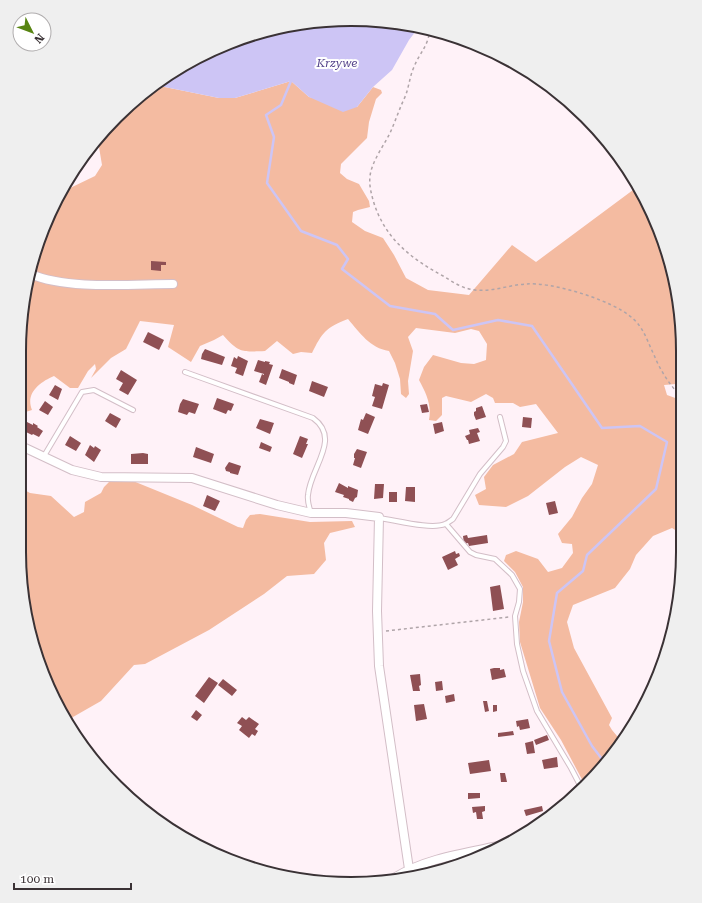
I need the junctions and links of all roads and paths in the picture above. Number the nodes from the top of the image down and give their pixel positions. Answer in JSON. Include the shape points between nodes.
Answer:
{"nodes":[{"id":1,"x":429,"y":36,"type":"edge"},
{"id":2,"x":35,"y":276,"type":"edge"},
{"id":3,"x":172,"y":284,"type":"dead end"},
{"id":4,"x":185,"y":372,"type":"dead end"},
{"id":5,"x":676,"y":390,"type":"edge"},
{"id":6,"x":133,"y":410,"type":"dead end"},
{"id":7,"x":500,"y":418,"type":"dead end"},
{"id":8,"x":26,"y":448,"type":"edge"},
{"id":9,"x":44,"y":457,"type":"junction"},
{"id":10,"x":311,"y":513,"type":"junction"},
{"id":11,"x":379,"y":517,"type":"junction"},
{"id":12,"x":446,"y":524,"type":"junction"},
{"id":13,"x":516,"y":616,"type":"junction"},
{"id":14,"x":378,"y":632,"type":"junction"},
{"id":15,"x":579,"y":784,"type":"edge"},
{"id":16,"x":478,"y":851,"type":"edge"},
{"id":17,"x":412,"y":871,"type":"edge"},
{"id":18,"x":409,"y":872,"type":"edge"}],
"edges":[{"from":1,"to":5,"type":"path","via":[[414,66],[405,97],[390,132],[372,166],[370,188],[382,223],[410,256],[462,287],[486,291],[526,284],[558,286],[621,310],[635,319],[642,328],[658,364]]},
{"from":2,"to":3,"type":"street","via":[[67,283]]},
{"from":4,"to":10,"type":"lane","via":[[313,418],[323,427],[326,441],[308,494]]},
{"from":6,"to":9,"type":"lane","via":[[94,390],[82,392]]},
{"from":7,"to":12,"type":"lane","via":[[506,441],[503,447],[480,474],[457,514]]},
{"from":8,"to":9,"type":"street"},
{"from":9,"to":10,"type":"street","via":[[72,470],[101,478],[192,478]]},
{"from":10,"to":11,"type":"street","via":[[346,513]]},
{"from":11,"to":12,"type":"lane","via":[[424,525]]},
{"from":11,"to":14,"type":"street"},
{"from":12,"to":13,"type":"lane","via":[[470,552],[495,559],[512,575],[520,589]]},
{"from":13,"to":14,"type":"path"},
{"from":13,"to":15,"type":"lane","via":[[517,644],[537,711]]},
{"from":14,"to":18,"type":"street","via":[[382,697]]},
{"from":16,"to":17,"type":"street","via":[[427,862]]}]}
